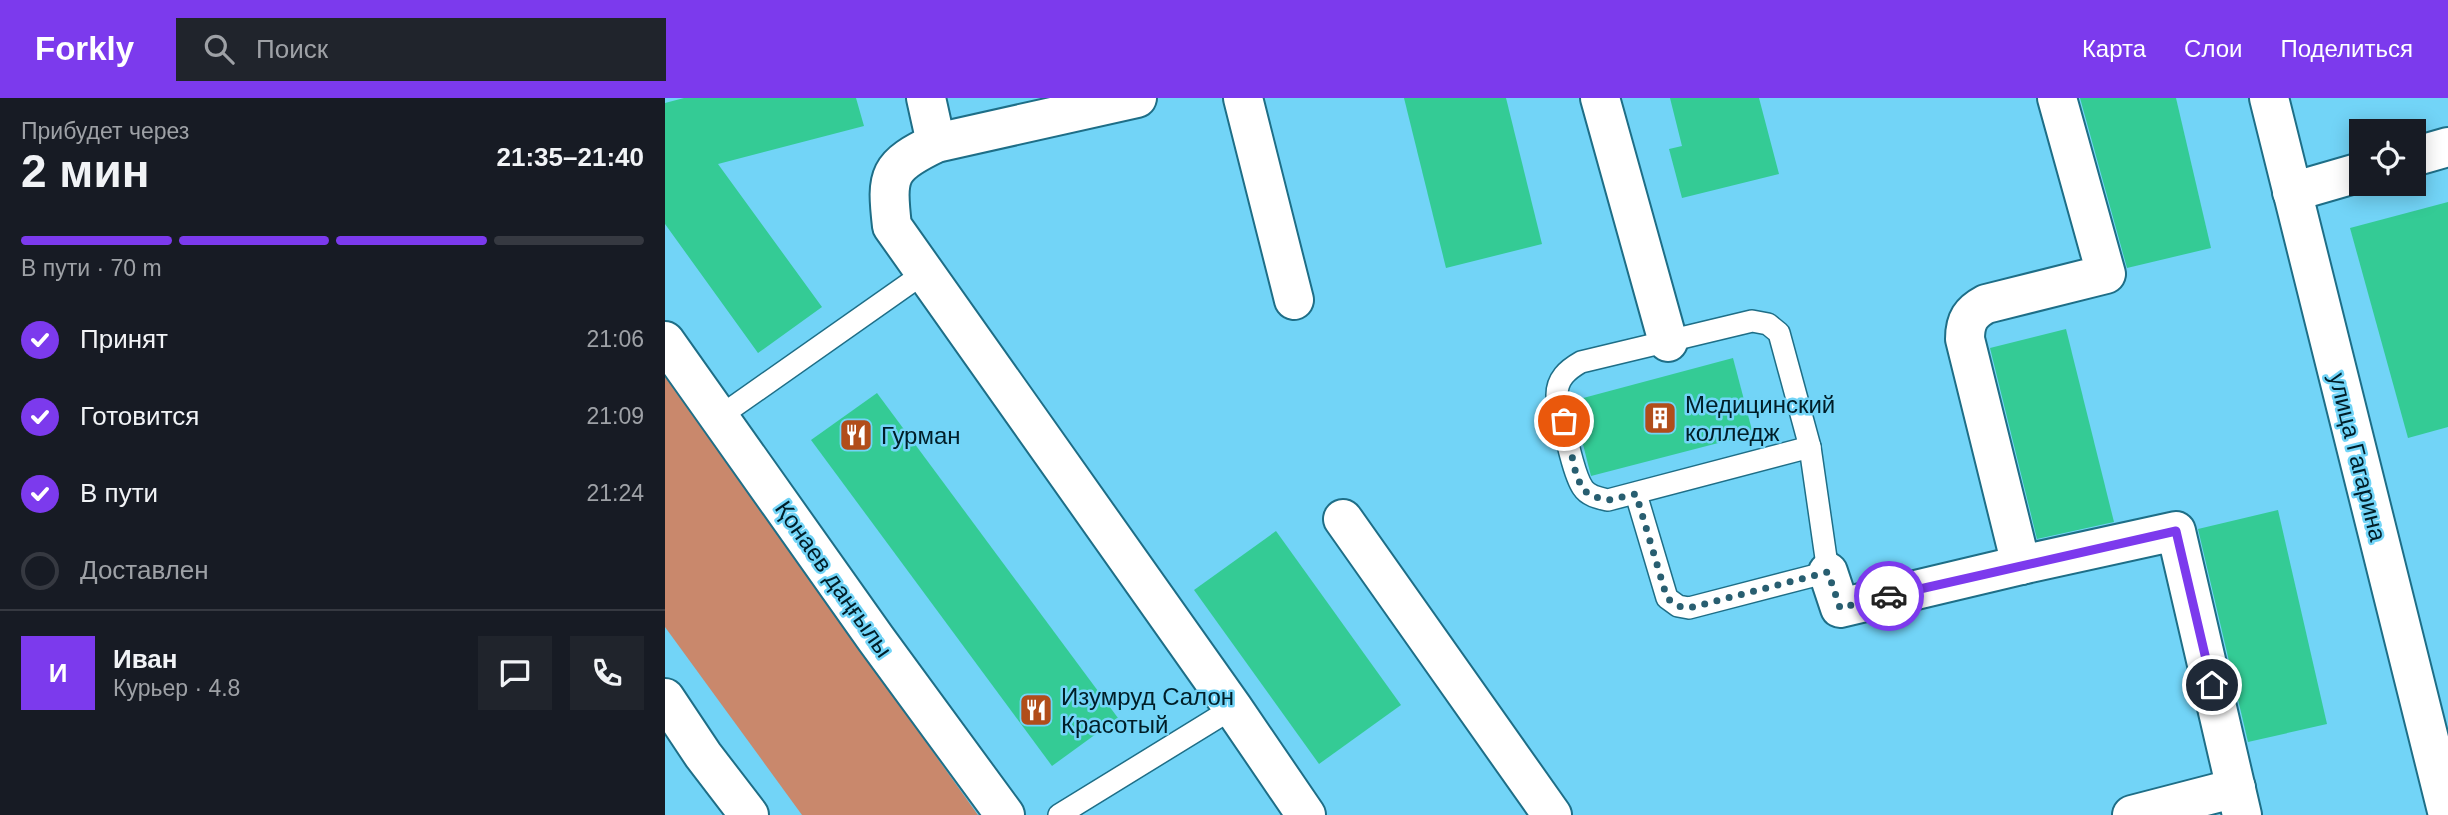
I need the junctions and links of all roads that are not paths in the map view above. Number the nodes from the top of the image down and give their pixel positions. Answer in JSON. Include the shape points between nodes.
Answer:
{"nodes":[{"id":1,"x":926,"y":98,"type":"edge"},
{"id":2,"x":1137,"y":98,"type":"edge"},
{"id":3,"x":1243,"y":98,"type":"edge"},
{"id":4,"x":1600,"y":98,"type":"edge"},
{"id":5,"x":2057,"y":98,"type":"edge"},
{"id":6,"x":2269,"y":98,"type":"edge"},
{"id":7,"x":936,"y":143,"type":"junction"},
{"id":8,"x":2448,"y":147,"type":"edge"},
{"id":9,"x":2426,"y":153,"type":"edge"},
{"id":10,"x":2349,"y":176,"type":"edge"},
{"id":11,"x":2292,"y":192,"type":"junction"},
{"id":12,"x":924,"y":273,"type":"junction"},
{"id":13,"x":1294,"y":300,"type":"dead end"},
{"id":14,"x":665,"y":341,"type":"edge"},
{"id":15,"x":1668,"y":342,"type":"junction"},
{"id":16,"x":719,"y":417,"type":"junction"},
{"id":17,"x":1810,"y":446,"type":"junction"},
{"id":18,"x":1636,"y":494,"type":"junction"},
{"id":19,"x":1343,"y":519,"type":"dead end"},
{"id":20,"x":2021,"y":565,"type":"junction"},
{"id":21,"x":1828,"y":572,"type":"junction"},
{"id":22,"x":665,"y":698,"type":"edge"},
{"id":23,"x":1233,"y":708,"type":"junction"},
{"id":24,"x":2239,"y":801,"type":"edge"},
{"id":25,"x":749,"y":815,"type":"edge"},
{"id":26,"x":1005,"y":815,"type":"edge"},
{"id":27,"x":1059,"y":815,"type":"edge"},
{"id":28,"x":1306,"y":815,"type":"edge"},
{"id":29,"x":1552,"y":815,"type":"edge"},
{"id":30,"x":2132,"y":815,"type":"edge"},
{"id":31,"x":2448,"y":815,"type":"edge"}],
"edges":[{"from":1,"to":7,"type":"street"},
{"from":2,"to":7,"type":"street"},
{"from":3,"to":13,"type":"street"},
{"from":4,"to":15,"type":"street"},
{"from":5,"to":20,"type":"street","via":[[2106,274],[1986,304],[1972,312],[1965,327]]},
{"from":6,"to":11,"type":"street","name":"улица Гагарина"},
{"from":7,"to":12,"type":"street","via":[[907,157],[893,174],[889,196],[892,226]]},
{"from":8,"to":9,"type":"street"},
{"from":10,"to":11,"type":"street"},
{"from":11,"to":31,"type":"street","name":"улица Гагарина"},
{"from":12,"to":16,"type":"lane"},
{"from":12,"to":23,"type":"street"},
{"from":14,"to":16,"type":"street","name":"Қонаев даңғылы"},
{"from":15,"to":17,"type":"lane","via":[[1752,321],[1768,324],[1779,333]]},
{"from":15,"to":18,"type":"lane","via":[[1581,362],[1568,369],[1557,386],[1583,490],[1608,500]]},
{"from":16,"to":26,"type":"street","name":"Қонаев даңғылы"},
{"from":17,"to":18,"type":"lane"},
{"from":17,"to":21,"type":"lane"},
{"from":18,"to":21,"type":"lane","via":[[1667,598],[1678,606],[1689,608]]},
{"from":19,"to":29,"type":"street"},
{"from":20,"to":21,"type":"street","via":[[1840,608]]},
{"from":20,"to":24,"type":"street","via":[[2176,531]]},
{"from":22,"to":25,"type":"street"},
{"from":23,"to":27,"type":"lane"},
{"from":23,"to":28,"type":"street"},
{"from":24,"to":30,"type":"street"}]}
